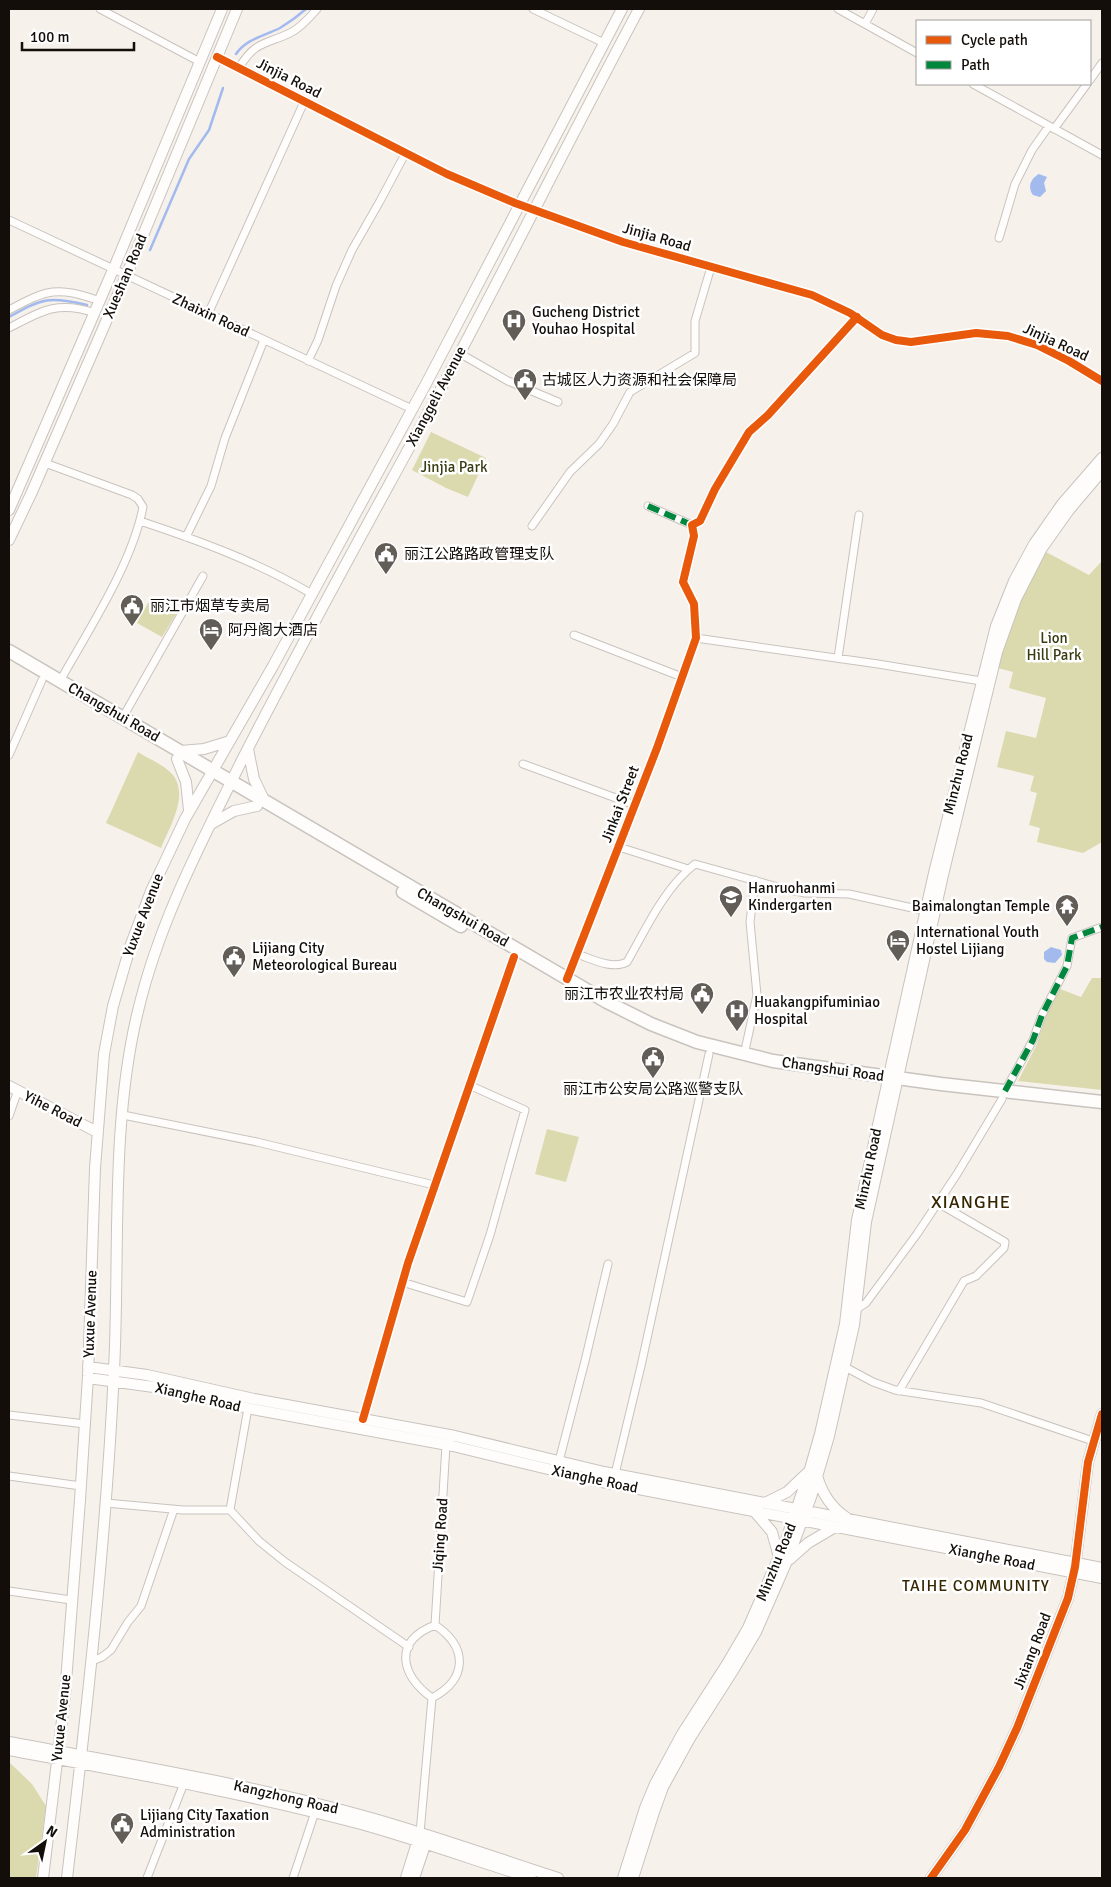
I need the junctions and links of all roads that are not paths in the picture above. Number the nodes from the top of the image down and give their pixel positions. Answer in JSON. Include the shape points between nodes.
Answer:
{"nodes":[{"id":1,"x":100,"y":9,"type":"edge"},
{"id":2,"x":222,"y":9,"type":"edge"},
{"id":3,"x":237,"y":9,"type":"edge"},
{"id":4,"x":317,"y":9,"type":"edge"},
{"id":5,"x":533,"y":9,"type":"edge"},
{"id":6,"x":622,"y":9,"type":"edge"},
{"id":7,"x":639,"y":9,"type":"edge"},
{"id":8,"x":838,"y":9,"type":"edge"},
{"id":9,"x":873,"y":9,"type":"edge"},
{"id":10,"x":864,"y":24,"type":"junction"},
{"id":11,"x":604,"y":43,"type":"junction"},
{"id":12,"x":916,"y":52,"type":"edge"},
{"id":13,"x":217,"y":57,"type":"junction"},
{"id":14,"x":200,"y":62,"type":"junction"},
{"id":15,"x":1102,"y":63,"type":"edge"},
{"id":16,"x":239,"y":68,"type":"junction"},
{"id":17,"x":1091,"y":79,"type":"edge"},
{"id":18,"x":975,"y":85,"type":"edge"},
{"id":19,"x":1086,"y":85,"type":"edge"},
{"id":20,"x":304,"y":102,"type":"junction"},
{"id":21,"x":1051,"y":127,"type":"junction"},
{"id":22,"x":405,"y":154,"type":"junction"},
{"id":23,"x":1102,"y":155,"type":"edge"},
{"id":24,"x":520,"y":204,"type":"junction"},
{"id":25,"x":534,"y":210,"type":"junction"},
{"id":26,"x":9,"y":220,"type":"edge"},
{"id":27,"x":999,"y":238,"type":"dead end"},
{"id":28,"x":711,"y":267,"type":"junction"},
{"id":29,"x":114,"y":270,"type":"junction"},
{"id":30,"x":126,"y":275,"type":"junction"},
{"id":31,"x":100,"y":301,"type":"junction"},
{"id":32,"x":9,"y":310,"type":"edge"},
{"id":33,"x":95,"y":313,"type":"junction"},
{"id":34,"x":208,"y":314,"type":"junction"},
{"id":35,"x":857,"y":317,"type":"junction"},
{"id":36,"x":9,"y":328,"type":"edge"},
{"id":37,"x":264,"y":340,"type":"junction"},
{"id":38,"x":459,"y":353,"type":"junction"},
{"id":39,"x":308,"y":360,"type":"junction"},
{"id":40,"x":1102,"y":381,"type":"edge"},
{"id":41,"x":558,"y":402,"type":"dead end"},
{"id":42,"x":412,"y":410,"type":"junction"},
{"id":43,"x":1102,"y":458,"type":"edge"},
{"id":44,"x":45,"y":463,"type":"junction"},
{"id":45,"x":1102,"y":471,"type":"edge"},
{"id":46,"x":648,"y":506,"type":"dead end"},
{"id":47,"x":9,"y":510,"type":"edge"},
{"id":48,"x":859,"y":515,"type":"dead end"},
{"id":49,"x":140,"y":521,"type":"junction"},
{"id":50,"x":692,"y":525,"type":"junction"},
{"id":51,"x":532,"y":526,"type":"dead end"},
{"id":52,"x":186,"y":537,"type":"junction"},
{"id":53,"x":9,"y":540,"type":"edge"},
{"id":54,"x":203,"y":576,"type":"dead end"},
{"id":55,"x":312,"y":594,"type":"junction"},
{"id":56,"x":574,"y":635,"type":"dead end"},
{"id":57,"x":696,"y":638,"type":"junction"},
{"id":58,"x":9,"y":651,"type":"edge"},
{"id":59,"x":838,"y":658,"type":"junction"},
{"id":60,"x":9,"y":661,"type":"edge"},
{"id":61,"x":682,"y":677,"type":"junction"},
{"id":62,"x":42,"y":680,"type":"junction"},
{"id":63,"x":981,"y":680,"type":"junction"},
{"id":64,"x":60,"y":681,"type":"junction"},
{"id":65,"x":123,"y":717,"type":"junction"},
{"id":66,"x":230,"y":741,"type":"junction"},
{"id":67,"x":248,"y":749,"type":"junction"},
{"id":68,"x":9,"y":755,"type":"edge"},
{"id":69,"x":179,"y":755,"type":"junction"},
{"id":70,"x":523,"y":764,"type":"dead end"},
{"id":71,"x":211,"y":774,"type":"junction"},
{"id":72,"x":230,"y":785,"type":"junction"},
{"id":73,"x":261,"y":804,"type":"junction"},
{"id":74,"x":635,"y":805,"type":"junction"},
{"id":75,"x":189,"y":813,"type":"junction"},
{"id":76,"x":210,"y":825,"type":"junction"},
{"id":77,"x":618,"y":847,"type":"junction"},
{"id":78,"x":688,"y":869,"type":"junction"},
{"id":79,"x":755,"y":880,"type":"junction"},
{"id":80,"x":926,"y":911,"type":"junction"},
{"id":81,"x":1102,"y":927,"type":"edge"},
{"id":82,"x":577,"y":954,"type":"junction"},
{"id":83,"x":514,"y":957,"type":"junction"},
{"id":84,"x":567,"y":979,"type":"junction"},
{"id":85,"x":709,"y":1054,"type":"junction"},
{"id":86,"x":744,"y":1055,"type":"junction"},
{"id":87,"x":892,"y":1082,"type":"junction"},
{"id":88,"x":469,"y":1085,"type":"junction"},
{"id":89,"x":13,"y":1088,"type":"edge"},
{"id":90,"x":1003,"y":1095,"type":"junction"},
{"id":91,"x":1102,"y":1102,"type":"edge"},
{"id":92,"x":1102,"y":1110,"type":"edge"},
{"id":93,"x":123,"y":1115,"type":"junction"},
{"id":94,"x":9,"y":1116,"type":"edge"},
{"id":95,"x":97,"y":1132,"type":"junction"},
{"id":96,"x":434,"y":1185,"type":"junction"},
{"id":97,"x":938,"y":1203,"type":"junction"},
{"id":98,"x":608,"y":1264,"type":"dead end"},
{"id":99,"x":402,"y":1282,"type":"junction"},
{"id":100,"x":856,"y":1310,"type":"junction"},
{"id":101,"x":88,"y":1367,"type":"junction"},
{"id":102,"x":845,"y":1367,"type":"junction"},
{"id":103,"x":114,"y":1375,"type":"junction"},
{"id":104,"x":88,"y":1378,"type":"junction"},
{"id":105,"x":899,"y":1391,"type":"junction"},
{"id":106,"x":248,"y":1408,"type":"junction"},
{"id":107,"x":1102,"y":1414,"type":"edge"},
{"id":108,"x":9,"y":1415,"type":"edge"},
{"id":109,"x":363,"y":1419,"type":"junction"},
{"id":110,"x":85,"y":1424,"type":"junction"},
{"id":111,"x":1093,"y":1441,"type":"junction"},
{"id":112,"x":446,"y":1445,"type":"junction"},
{"id":113,"x":559,"y":1461,"type":"junction"},
{"id":114,"x":814,"y":1472,"type":"junction"},
{"id":115,"x":615,"y":1474,"type":"junction"},
{"id":116,"x":9,"y":1476,"type":"edge"},
{"id":117,"x":81,"y":1486,"type":"junction"},
{"id":118,"x":106,"y":1503,"type":"junction"},
{"id":119,"x":765,"y":1503,"type":"junction"},
{"id":120,"x":174,"y":1509,"type":"junction"},
{"id":121,"x":230,"y":1510,"type":"junction"},
{"id":122,"x":754,"y":1511,"type":"junction"},
{"id":123,"x":800,"y":1515,"type":"junction"},
{"id":124,"x":850,"y":1520,"type":"junction"},
{"id":125,"x":835,"y":1527,"type":"junction"},
{"id":126,"x":783,"y":1559,"type":"junction"},
{"id":127,"x":1074,"y":1568,"type":"junction"},
{"id":128,"x":1102,"y":1568,"type":"edge"},
{"id":129,"x":1102,"y":1578,"type":"edge"},
{"id":130,"x":9,"y":1592,"type":"edge"},
{"id":131,"x":71,"y":1600,"type":"junction"},
{"id":132,"x":434,"y":1625,"type":"junction"},
{"id":133,"x":409,"y":1647,"type":"junction"},
{"id":134,"x":92,"y":1661,"type":"junction"},
{"id":135,"x":432,"y":1698,"type":"junction"},
{"id":136,"x":9,"y":1742,"type":"edge"},
{"id":137,"x":9,"y":1750,"type":"edge"},
{"id":138,"x":57,"y":1755,"type":"junction"},
{"id":139,"x":81,"y":1760,"type":"junction"},
{"id":140,"x":184,"y":1783,"type":"junction"},
{"id":141,"x":315,"y":1812,"type":"junction"},
{"id":142,"x":422,"y":1837,"type":"junction"},
{"id":143,"x":43,"y":1878,"type":"edge"},
{"id":144,"x":67,"y":1878,"type":"edge"},
{"id":145,"x":148,"y":1878,"type":"edge"},
{"id":146,"x":293,"y":1878,"type":"edge"},
{"id":147,"x":406,"y":1878,"type":"edge"},
{"id":148,"x":414,"y":1878,"type":"edge"},
{"id":149,"x":531,"y":1878,"type":"edge"},
{"id":150,"x":558,"y":1878,"type":"edge"},
{"id":151,"x":623,"y":1878,"type":"edge"},
{"id":152,"x":633,"y":1878,"type":"edge"},
{"id":153,"x":931,"y":1878,"type":"edge"}],
"edges":[{"from":1,"to":14,"type":"street"},
{"from":2,"to":14,"type":"main road","name":"Xueshan Road"},
{"from":3,"to":13,"type":"main road","name":"Xueshan Road"},
{"from":4,"to":16,"type":"street","via":[[291,32],[254,48]]},
{"from":5,"to":11,"type":"street"},
{"from":6,"to":11,"type":"main road","name":"Xianggeli Avenue"},
{"from":7,"to":25,"type":"main road","name":"Xianggeli Avenue"},
{"from":8,"to":10,"type":"street"},
{"from":9,"to":10,"type":"street"},
{"from":10,"to":12,"type":"street"},
{"from":11,"to":24,"type":"main road","name":"Xianggeli Avenue"},
{"from":13,"to":16,"type":"street","name":"Jinjia Road"},
{"from":13,"to":30,"type":"main road","name":"Xueshan Road"},
{"from":14,"to":29,"type":"main road","name":"Xueshan Road"},
{"from":15,"to":17,"type":"street"},
{"from":16,"to":20,"type":"street","name":"Jinjia Road"},
{"from":18,"to":21,"type":"street"},
{"from":19,"to":21,"type":"street"},
{"from":20,"to":22,"type":"street","name":"Jinjia Road"},
{"from":20,"to":34,"type":"street"},
{"from":21,"to":23,"type":"street"},
{"from":21,"to":27,"type":"street","via":[[1032,150],[1015,184]]},
{"from":22,"to":24,"type":"street","name":"Jinjia Road"},
{"from":22,"to":39,"type":"street","via":[[352,250]]},
{"from":24,"to":25,"type":"street","name":"Jinjia Road"},
{"from":24,"to":42,"type":"main road","name":"Xianggeli Avenue"},
{"from":25,"to":28,"type":"street","name":"Jinjia Road","via":[[623,242]]},
{"from":25,"to":38,"type":"main road","name":"Xianggeli Avenue"},
{"from":26,"to":29,"type":"street","name":"Zhaixin Road"},
{"from":28,"to":35,"type":"street","name":"Jinjia Road","via":[[796,290]]},
{"from":28,"to":51,"type":"street","via":[[695,321],[695,354],[630,392],[599,444],[570,472]]},
{"from":29,"to":30,"type":"street","name":"Zhaixin Road"},
{"from":29,"to":31,"type":"main road","name":"Xueshan Road"},
{"from":30,"to":34,"type":"street","name":"Zhaixin Road"},
{"from":30,"to":44,"type":"main road","name":"Xueshan Road"},
{"from":31,"to":32,"type":"street","via":[[51,291]]},
{"from":31,"to":33,"type":"main road","name":"Xueshan Road"},
{"from":33,"to":36,"type":"street","via":[[73,307],[49,308]]},
{"from":33,"to":47,"type":"main road","name":"Xueshan Road"},
{"from":34,"to":37,"type":"street","name":"Zhaixin Road"},
{"from":35,"to":40,"type":"street","name":"Jinjia Road","via":[[882,335],[903,342],[976,333],[1018,338],[1058,355]]},
{"from":35,"to":50,"type":"street","via":[[749,432],[700,521]]},
{"from":37,"to":39,"type":"street","name":"Zhaixin Road"},
{"from":37,"to":52,"type":"street","via":[[225,438],[211,486]]},
{"from":38,"to":41,"type":"street","via":[[508,381]]},
{"from":38,"to":67,"type":"main road","name":"Xianggeli Avenue"},
{"from":39,"to":42,"type":"street","name":"Zhaixin Road"},
{"from":42,"to":55,"type":"main road","name":"Xianggeli Avenue"},
{"from":43,"to":63,"type":"main road","name":"Minzhu Road","via":[[1062,504],[1024,562],[996,626]]},
{"from":44,"to":49,"type":"street","via":[[136,496],[143,507]]},
{"from":44,"to":53,"type":"main road","name":"Xueshan Road"},
{"from":45,"to":87,"type":"main road","name":"Minzhu Road","via":[[1042,548],[1004,629]]},
{"from":46,"to":50,"type":"street"},
{"from":48,"to":59,"type":"street"},
{"from":49,"to":52,"type":"street"},
{"from":49,"to":64,"type":"street","via":[[114,583]]},
{"from":50,"to":57,"type":"street","via":[[694,536],[683,582],[694,604]]},
{"from":52,"to":55,"type":"street","via":[[226,551]]},
{"from":54,"to":65,"type":"street"},
{"from":55,"to":66,"type":"main road","name":"Xianggeli Avenue"},
{"from":56,"to":61,"type":"street"},
{"from":57,"to":59,"type":"street"},
{"from":57,"to":61,"type":"street","name":"Jinkai Street"},
{"from":58,"to":64,"type":"highway","name":"Changshui Road"},
{"from":59,"to":63,"type":"street"},
{"from":60,"to":62,"type":"highway","name":"Changshui Road"},
{"from":61,"to":74,"type":"street","name":"Jinkai Street"},
{"from":62,"to":68,"type":"street"},
{"from":62,"to":69,"type":"highway","name":"Changshui Road"},
{"from":63,"to":80,"type":"main road","name":"Minzhu Road"},
{"from":64,"to":65,"type":"highway","name":"Changshui Road"},
{"from":65,"to":69,"type":"highway","name":"Changshui Road"},
{"from":66,"to":69,"type":"main road"},
{"from":66,"to":71,"type":"main road","name":"Xianggeli Avenue"},
{"from":67,"to":72,"type":"main road","name":"Xianggeli Avenue"},
{"from":67,"to":73,"type":"main road"},
{"from":69,"to":71,"type":"highway","name":"Changshui Road"},
{"from":69,"to":75,"type":"main road","via":[[189,797]]},
{"from":70,"to":74,"type":"street"},
{"from":71,"to":72,"type":"highway","name":"Changshui Road"},
{"from":71,"to":75,"type":"main road","name":"Yuxue Avenue"},
{"from":72,"to":73,"type":"highway","name":"Changshui Road"},
{"from":72,"to":76,"type":"main road","name":"Yuxue Avenue"},
{"from":73,"to":76,"type":"main road","via":[[234,811]]},
{"from":73,"to":83,"type":"highway","name":"Changshui Road"},
{"from":73,"to":84,"type":"highway","name":"Changshui Road"},
{"from":74,"to":77,"type":"street","name":"Jinkai Street"},
{"from":75,"to":95,"type":"main road","name":"Yuxue Avenue","via":[[151,891],[124,964],[104,1054]]},
{"from":76,"to":93,"type":"main road","name":"Yuxue Avenue","via":[[173,901],[148,971],[128,1058]]},
{"from":77,"to":78,"type":"street"},
{"from":77,"to":82,"type":"street","name":"Jinkai Street"},
{"from":78,"to":79,"type":"street","via":[[695,864]]},
{"from":78,"to":82,"type":"street","via":[[666,896],[627,962],[612,965]]},
{"from":79,"to":80,"type":"street","via":[[795,891],[849,894]]},
{"from":79,"to":86,"type":"street","via":[[750,922],[757,995]]},
{"from":80,"to":87,"type":"main road","name":"Minzhu Road"},
{"from":81,"to":90,"type":"street","via":[[1072,938],[1067,966]]},
{"from":82,"to":84,"type":"street","name":"Jinkai Street"},
{"from":83,"to":85,"type":"highway","name":"Changshui Road","via":[[625,1021]]},
{"from":83,"to":88,"type":"street"},
{"from":84,"to":86,"type":"highway","name":"Changshui Road","via":[[651,1024],[697,1042]]},
{"from":85,"to":87,"type":"highway","name":"Changshui Road","via":[[772,1069]]},
{"from":85,"to":115,"type":"street"},
{"from":86,"to":87,"type":"highway","name":"Changshui Road"},
{"from":87,"to":90,"type":"highway","name":"Changshui Road"},
{"from":87,"to":100,"type":"main road","name":"Minzhu Road","via":[[866,1222]]},
{"from":87,"to":114,"type":"main road","name":"Minzhu Road","via":[[857,1220],[845,1324]]},
{"from":88,"to":96,"type":"street"},
{"from":88,"to":99,"type":"street","via":[[525,1110],[467,1302]]},
{"from":89,"to":94,"type":"street"},
{"from":89,"to":95,"type":"main road","name":"Yihe Road"},
{"from":90,"to":91,"type":"highway","name":"Changshui Road"},
{"from":90,"to":92,"type":"highway","name":"Changshui Road"},
{"from":90,"to":97,"type":"street"},
{"from":93,"to":96,"type":"street","via":[[258,1142]]},
{"from":93,"to":103,"type":"main road","name":"Yuxue Avenue"},
{"from":95,"to":101,"type":"main road","name":"Yuxue Avenue"},
{"from":96,"to":99,"type":"street"},
{"from":97,"to":100,"type":"street","via":[[866,1303]]},
{"from":97,"to":105,"type":"street","via":[[1005,1242],[1004,1248],[976,1276],[964,1281]]},
{"from":98,"to":113,"type":"street"},
{"from":99,"to":109,"type":"street"},
{"from":100,"to":102,"type":"main road","name":"Minzhu Road"},
{"from":101,"to":103,"type":"main road","name":"Xianghe Road"},
{"from":101,"to":104,"type":"main road","name":"Yuxue Avenue"},
{"from":102,"to":105,"type":"street"},
{"from":102,"to":114,"type":"main road","name":"Minzhu Road","via":[[829,1436]]},
{"from":103,"to":104,"type":"main road","name":"Xianghe Road"},
{"from":103,"to":106,"type":"main road","name":"Xianghe Road"},
{"from":103,"to":109,"type":"main road","name":"Xianghe Road","via":[[147,1375]]},
{"from":103,"to":118,"type":"main road","name":"Yuxue Avenue"},
{"from":104,"to":110,"type":"main road","name":"Yuxue Avenue"},
{"from":105,"to":111,"type":"street","via":[[987,1404]]},
{"from":106,"to":112,"type":"main road","name":"Xianghe Road"},
{"from":106,"to":121,"type":"street"},
{"from":107,"to":111,"type":"main road","name":"Jixiang Road"},
{"from":108,"to":110,"type":"street"},
{"from":109,"to":113,"type":"main road","name":"Xianghe Road","via":[[455,1436]]},
{"from":110,"to":117,"type":"main road","name":"Yuxue Avenue"},
{"from":111,"to":127,"type":"main road","name":"Jixiang Road"},
{"from":112,"to":122,"type":"main road","name":"Xianghe Road","via":[[602,1482]]},
{"from":112,"to":132,"type":"street","name":"Jiqing Road"},
{"from":113,"to":115,"type":"main road","name":"Xianghe Road"},
{"from":114,"to":119,"type":"main road"},
{"from":114,"to":123,"type":"main road","name":"Minzhu Road"},
{"from":114,"to":124,"type":"main road","via":[[831,1505]]},
{"from":115,"to":119,"type":"main road","name":"Xianghe Road"},
{"from":116,"to":117,"type":"street"},
{"from":117,"to":131,"type":"main road","name":"Yuxue Avenue"},
{"from":118,"to":120,"type":"street"},
{"from":118,"to":134,"type":"main road","name":"Yuxue Avenue"},
{"from":119,"to":123,"type":"main road","name":"Xianghe Road"},
{"from":120,"to":121,"type":"street"},
{"from":120,"to":134,"type":"street","via":[[141,1606],[111,1650]]},
{"from":121,"to":133,"type":"street","via":[[285,1562]]},
{"from":122,"to":123,"type":"main road","name":"Xianghe Road"},
{"from":122,"to":126,"type":"main road","via":[[772,1532]]},
{"from":123,"to":124,"type":"main road","name":"Xianghe Road"},
{"from":123,"to":125,"type":"main road","name":"Xianghe Road"},
{"from":123,"to":126,"type":"main road","name":"Minzhu Road"},
{"from":124,"to":127,"type":"main road","name":"Xianghe Road"},
{"from":125,"to":126,"type":"main road"},
{"from":125,"to":127,"type":"main road","name":"Xianghe Road"},
{"from":126,"to":151,"type":"main road","name":"Minzhu Road","via":[[748,1628],[658,1777]]},
{"from":126,"to":152,"type":"main road","name":"Minzhu Road","via":[[756,1632],[669,1775]]},
{"from":127,"to":128,"type":"main road","name":"Xianghe Road"},
{"from":127,"to":129,"type":"main road","name":"Xianghe Road"},
{"from":127,"to":153,"type":"main road","name":"Jixiang Road","via":[[1068,1598],[1008,1748],[977,1809]]},
{"from":130,"to":131,"type":"street"},
{"from":131,"to":138,"type":"main road","name":"Yuxue Avenue"},
{"from":132,"to":133,"type":"street","via":[[421,1632]]},
{"from":132,"to":135,"type":"street","via":[[452,1641],[461,1662],[453,1682],[442,1694]]},
{"from":133,"to":135,"type":"street","via":[[405,1660],[408,1672],[419,1688]]},
{"from":134,"to":139,"type":"main road","name":"Yuxue Avenue"},
{"from":135,"to":142,"type":"street"},
{"from":136,"to":138,"type":"main road","name":"Kangzhong Road"},
{"from":137,"to":138,"type":"main road","name":"Kangzhong Road"},
{"from":138,"to":139,"type":"main road","name":"Kangzhong Road"},
{"from":138,"to":143,"type":"main road","name":"Yuxue Avenue"},
{"from":139,"to":140,"type":"main road","name":"Kangzhong Road"},
{"from":139,"to":142,"type":"main road","name":"Kangzhong Road","via":[[169,1772],[280,1795],[364,1816]]},
{"from":139,"to":144,"type":"main road","name":"Yuxue Avenue"},
{"from":140,"to":141,"type":"main road","name":"Kangzhong Road"},
{"from":140,"to":145,"type":"street"},
{"from":141,"to":142,"type":"main road","name":"Kangzhong Road"},
{"from":141,"to":146,"type":"street"},
{"from":142,"to":147,"type":"main road"},
{"from":142,"to":148,"type":"main road"},
{"from":142,"to":149,"type":"main road","name":"Kangzhong Road"},
{"from":142,"to":150,"type":"main road","name":"Kangzhong Road"}]}
